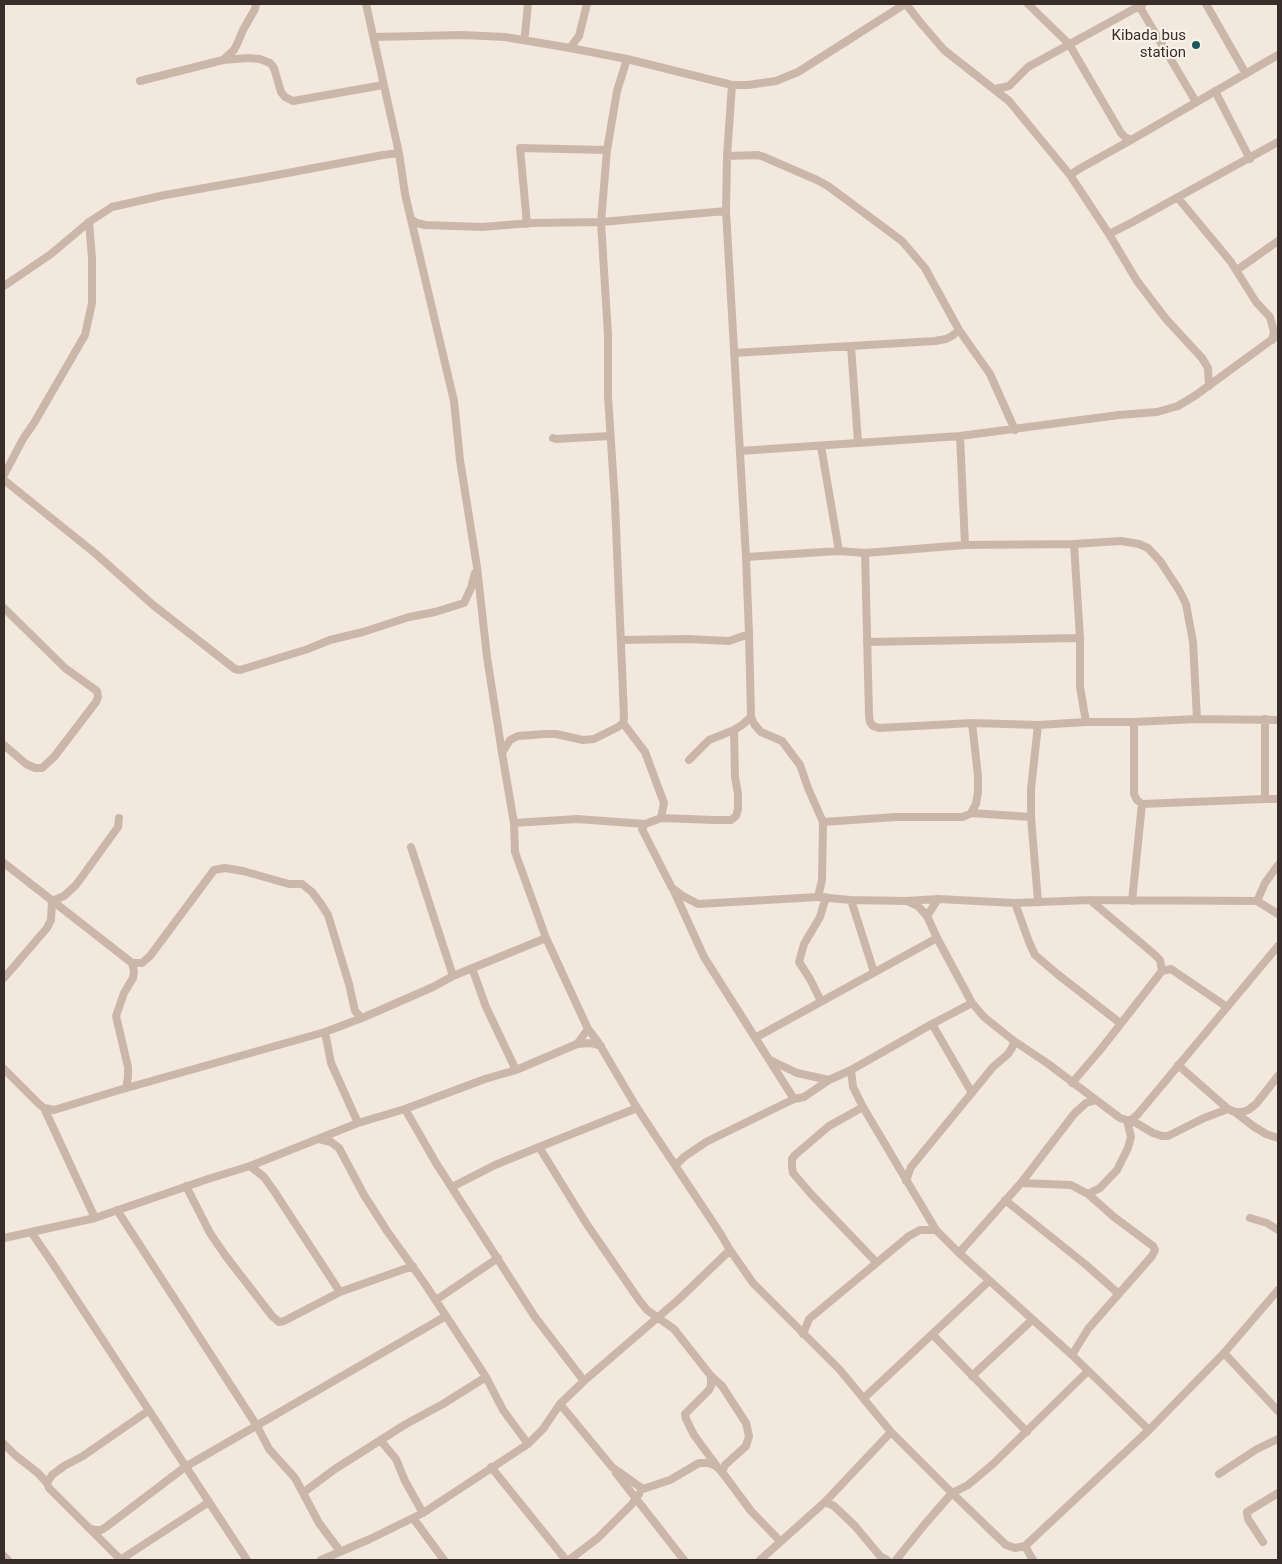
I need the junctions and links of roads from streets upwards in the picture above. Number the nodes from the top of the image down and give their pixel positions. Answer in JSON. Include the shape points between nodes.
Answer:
{"nodes":[{"id":1,"x":256,"y":4,"type":"edge"},
{"id":2,"x":366,"y":4,"type":"edge"},
{"id":3,"x":528,"y":4,"type":"edge"},
{"id":4,"x":588,"y":4,"type":"edge"},
{"id":5,"x":906,"y":4,"type":"edge"},
{"id":6,"x":1028,"y":4,"type":"edge"},
{"id":7,"x":1140,"y":4,"type":"edge"},
{"id":8,"x":1206,"y":4,"type":"edge"},
{"id":9,"x":525,"y":34,"type":"dead end"},
{"id":10,"x":579,"y":36,"type":"junction"},
{"id":11,"x":374,"y":37,"type":"junction"},
{"id":12,"x":1069,"y":44,"type":"junction"},
{"id":13,"x":570,"y":48,"type":"junction"},
{"id":14,"x":586,"y":51,"type":"junction"},
{"id":15,"x":1278,"y":55,"type":"edge"},
{"id":16,"x":627,"y":59,"type":"junction"},
{"id":17,"x":223,"y":60,"type":"junction"},
{"id":18,"x":1246,"y":74,"type":"junction"},
{"id":19,"x":140,"y":81,"type":"dead end"},
{"id":20,"x":383,"y":84,"type":"junction"},
{"id":21,"x":732,"y":85,"type":"junction"},
{"id":22,"x":1008,"y":86,"type":"junction"},
{"id":23,"x":995,"y":89,"type":"junction"},
{"id":24,"x":1215,"y":91,"type":"junction"},
{"id":25,"x":1009,"y":101,"type":"junction"},
{"id":26,"x":1196,"y":102,"type":"junction"},
{"id":27,"x":1131,"y":140,"type":"junction"},
{"id":28,"x":1278,"y":142,"type":"edge"},
{"id":29,"x":607,"y":150,"type":"junction"},
{"id":30,"x":399,"y":153,"type":"junction"},
{"id":31,"x":727,"y":156,"type":"junction"},
{"id":32,"x":1250,"y":159,"type":"junction"},
{"id":33,"x":1070,"y":175,"type":"junction"},
{"id":34,"x":1178,"y":198,"type":"junction"},
{"id":35,"x":726,"y":211,"type":"junction"},
{"id":36,"x":411,"y":219,"type":"junction"},
{"id":37,"x":89,"y":222,"type":"junction"},
{"id":38,"x":602,"y":222,"type":"junction"},
{"id":39,"x":527,"y":224,"type":"junction"},
{"id":40,"x":1109,"y":234,"type":"junction"},
{"id":41,"x":1278,"y":241,"type":"edge"},
{"id":42,"x":1237,"y":270,"type":"junction"},
{"id":43,"x":4,"y":286,"type":"edge"},
{"id":44,"x":959,"y":330,"type":"junction"},
{"id":45,"x":1275,"y":337,"type":"edge"},
{"id":46,"x":851,"y":346,"type":"junction"},
{"id":47,"x":734,"y":353,"type":"junction"},
{"id":48,"x":1209,"y":386,"type":"junction"},
{"id":49,"x":1015,"y":430,"type":"junction"},
{"id":50,"x":610,"y":436,"type":"junction"},
{"id":51,"x":960,"y":436,"type":"junction"},
{"id":52,"x":553,"y":438,"type":"dead end"},
{"id":53,"x":858,"y":442,"type":"junction"},
{"id":54,"x":821,"y":446,"type":"junction"},
{"id":55,"x":740,"y":451,"type":"junction"},
{"id":56,"x":4,"y":475,"type":"edge"},
{"id":57,"x":4,"y":480,"type":"edge"},
{"id":58,"x":1074,"y":544,"type":"junction"},
{"id":59,"x":965,"y":545,"type":"junction"},
{"id":60,"x":839,"y":551,"type":"junction"},
{"id":61,"x":865,"y":553,"type":"junction"},
{"id":62,"x":746,"y":557,"type":"junction"},
{"id":63,"x":476,"y":567,"type":"junction"},
{"id":64,"x":4,"y":608,"type":"edge"},
{"id":65,"x":749,"y":634,"type":"junction"},
{"id":66,"x":1080,"y":638,"type":"junction"},
{"id":67,"x":621,"y":640,"type":"junction"},
{"id":68,"x":867,"y":642,"type":"junction"},
{"id":69,"x":750,"y":717,"type":"junction"},
{"id":70,"x":1197,"y":719,"type":"junction"},
{"id":71,"x":1265,"y":719,"type":"junction"},
{"id":72,"x":1278,"y":720,"type":"edge"},
{"id":73,"x":1086,"y":722,"type":"junction"},
{"id":74,"x":1134,"y":722,"type":"junction"},
{"id":75,"x":623,"y":723,"type":"junction"},
{"id":76,"x":972,"y":723,"type":"junction"},
{"id":77,"x":1038,"y":725,"type":"junction"},
{"id":78,"x":734,"y":730,"type":"junction"},
{"id":79,"x":4,"y":745,"type":"edge"},
{"id":80,"x":502,"y":753,"type":"junction"},
{"id":81,"x":689,"y":760,"type":"dead end"},
{"id":82,"x":1265,"y":798,"type":"junction"},
{"id":83,"x":1278,"y":799,"type":"edge"},
{"id":84,"x":1142,"y":804,"type":"junction"},
{"id":85,"x":971,"y":813,"type":"junction"},
{"id":86,"x":1031,"y":816,"type":"junction"},
{"id":87,"x":119,"y":818,"type":"dead end"},
{"id":88,"x":662,"y":818,"type":"junction"},
{"id":89,"x":823,"y":822,"type":"junction"},
{"id":90,"x":514,"y":824,"type":"junction"},
{"id":91,"x":645,"y":824,"type":"junction"},
{"id":92,"x":412,"y":847,"type":"dead end"},
{"id":93,"x":4,"y":863,"type":"edge"},
{"id":94,"x":1278,"y":865,"type":"edge"},
{"id":95,"x":672,"y":888,"type":"junction"},
{"id":96,"x":822,"y":897,"type":"junction"},
{"id":97,"x":938,"y":899,"type":"junction"},
{"id":98,"x":851,"y":900,"type":"junction"},
{"id":99,"x":1090,"y":900,"type":"junction"},
{"id":100,"x":1132,"y":900,"type":"junction"},
{"id":101,"x":52,"y":901,"type":"junction"},
{"id":102,"x":906,"y":901,"type":"junction"},
{"id":103,"x":1038,"y":901,"type":"junction"},
{"id":104,"x":1257,"y":901,"type":"junction"},
{"id":105,"x":1015,"y":903,"type":"junction"},
{"id":106,"x":698,"y":904,"type":"junction"},
{"id":107,"x":1278,"y":914,"type":"edge"},
{"id":108,"x":927,"y":916,"type":"junction"},
{"id":109,"x":686,"y":917,"type":"junction"},
{"id":110,"x":546,"y":938,"type":"junction"},
{"id":111,"x":937,"y":938,"type":"junction"},
{"id":112,"x":1278,"y":946,"type":"edge"},
{"id":113,"x":132,"y":963,"type":"junction"},
{"id":114,"x":472,"y":968,"type":"junction"},
{"id":115,"x":1162,"y":971,"type":"junction"},
{"id":116,"x":874,"y":972,"type":"junction"},
{"id":117,"x":453,"y":976,"type":"junction"},
{"id":118,"x":4,"y":978,"type":"edge"},
{"id":119,"x":821,"y":1001,"type":"junction"},
{"id":120,"x":972,"y":1004,"type":"junction"},
{"id":121,"x":1227,"y":1007,"type":"junction"},
{"id":122,"x":362,"y":1018,"type":"junction"},
{"id":123,"x":1120,"y":1023,"type":"junction"},
{"id":124,"x":932,"y":1024,"type":"junction"},
{"id":125,"x":588,"y":1029,"type":"junction"},
{"id":126,"x":325,"y":1032,"type":"junction"},
{"id":127,"x":755,"y":1038,"type":"junction"},
{"id":128,"x":1014,"y":1041,"type":"junction"},
{"id":129,"x":577,"y":1044,"type":"junction"},
{"id":130,"x":600,"y":1046,"type":"junction"},
{"id":131,"x":770,"y":1060,"type":"junction"},
{"id":132,"x":1178,"y":1066,"type":"junction"},
{"id":133,"x":4,"y":1069,"type":"edge"},
{"id":134,"x":516,"y":1070,"type":"junction"},
{"id":135,"x":851,"y":1070,"type":"junction"},
{"id":136,"x":128,"y":1073,"type":"junction"},
{"id":137,"x":1278,"y":1076,"type":"edge"},
{"id":138,"x":837,"y":1077,"type":"junction"},
{"id":139,"x":829,"y":1080,"type":"junction"},
{"id":140,"x":1072,"y":1082,"type":"junction"},
{"id":141,"x":144,"y":1083,"type":"junction"},
{"id":142,"x":853,"y":1086,"type":"junction"},
{"id":143,"x":126,"y":1088,"type":"junction"},
{"id":144,"x":972,"y":1093,"type":"junction"},
{"id":145,"x":794,"y":1099,"type":"junction"},
{"id":146,"x":1096,"y":1100,"type":"junction"},
{"id":147,"x":863,"y":1107,"type":"junction"},
{"id":148,"x":44,"y":1108,"type":"junction"},
{"id":149,"x":405,"y":1108,"type":"junction"},
{"id":150,"x":637,"y":1108,"type":"junction"},
{"id":151,"x":58,"y":1109,"type":"junction"},
{"id":152,"x":1231,"y":1110,"type":"junction"},
{"id":153,"x":1248,"y":1110,"type":"junction"},
{"id":154,"x":51,"y":1120,"type":"junction"},
{"id":155,"x":1129,"y":1120,"type":"junction"},
{"id":156,"x":1247,"y":1121,"type":"junction"},
{"id":157,"x":358,"y":1123,"type":"junction"},
{"id":158,"x":1278,"y":1138,"type":"edge"},
{"id":159,"x":319,"y":1139,"type":"junction"},
{"id":160,"x":539,"y":1147,"type":"junction"},
{"id":161,"x":250,"y":1166,"type":"junction"},
{"id":162,"x":676,"y":1166,"type":"junction"},
{"id":163,"x":898,"y":1166,"type":"junction"},
{"id":164,"x":911,"y":1167,"type":"junction"},
{"id":165,"x":906,"y":1181,"type":"junction"},
{"id":166,"x":1021,"y":1183,"type":"junction"},
{"id":167,"x":186,"y":1186,"type":"junction"},
{"id":168,"x":452,"y":1187,"type":"junction"},
{"id":169,"x":1088,"y":1194,"type":"junction"},
{"id":170,"x":1005,"y":1200,"type":"junction"},
{"id":171,"x":118,"y":1210,"type":"junction"},
{"id":172,"x":94,"y":1218,"type":"junction"},
{"id":173,"x":1250,"y":1218,"type":"dead end"},
{"id":174,"x":936,"y":1230,"type":"junction"},
{"id":175,"x":1278,"y":1230,"type":"edge"},
{"id":176,"x":31,"y":1232,"type":"junction"},
{"id":177,"x":4,"y":1238,"type":"edge"},
{"id":178,"x":730,"y":1250,"type":"junction"},
{"id":179,"x":959,"y":1253,"type":"junction"},
{"id":180,"x":498,"y":1258,"type":"junction"},
{"id":181,"x":876,"y":1262,"type":"junction"},
{"id":182,"x":413,"y":1266,"type":"junction"},
{"id":183,"x":989,"y":1280,"type":"junction"},
{"id":184,"x":1278,"y":1290,"type":"edge"},
{"id":185,"x":340,"y":1292,"type":"junction"},
{"id":186,"x":1120,"y":1294,"type":"junction"},
{"id":187,"x":436,"y":1300,"type":"junction"},
{"id":188,"x":446,"y":1316,"type":"junction"},
{"id":189,"x":657,"y":1318,"type":"junction"},
{"id":190,"x":809,"y":1319,"type":"junction"},
{"id":191,"x":789,"y":1320,"type":"junction"},
{"id":192,"x":1032,"y":1320,"type":"junction"},
{"id":193,"x":803,"y":1334,"type":"junction"},
{"id":194,"x":932,"y":1334,"type":"junction"},
{"id":195,"x":1224,"y":1353,"type":"junction"},
{"id":196,"x":1072,"y":1355,"type":"junction"},
{"id":197,"x":1088,"y":1372,"type":"junction"},
{"id":198,"x":711,"y":1376,"type":"junction"},
{"id":199,"x":972,"y":1376,"type":"junction"},
{"id":200,"x":486,"y":1377,"type":"junction"},
{"id":201,"x":584,"y":1381,"type":"junction"},
{"id":202,"x":864,"y":1398,"type":"junction"},
{"id":203,"x":560,"y":1404,"type":"junction"},
{"id":204,"x":148,"y":1411,"type":"junction"},
{"id":205,"x":1278,"y":1411,"type":"edge"},
{"id":206,"x":257,"y":1426,"type":"junction"},
{"id":207,"x":1149,"y":1430,"type":"junction"},
{"id":208,"x":891,"y":1432,"type":"junction"},
{"id":209,"x":1026,"y":1432,"type":"junction"},
{"id":210,"x":1278,"y":1439,"type":"edge"},
{"id":211,"x":381,"y":1441,"type":"junction"},
{"id":212,"x":4,"y":1444,"type":"edge"},
{"id":213,"x":528,"y":1444,"type":"junction"},
{"id":214,"x":612,"y":1466,"type":"junction"},
{"id":215,"x":185,"y":1467,"type":"junction"},
{"id":216,"x":491,"y":1468,"type":"junction"},
{"id":217,"x":719,"y":1469,"type":"junction"},
{"id":218,"x":1218,"y":1474,"type":"dead end"},
{"id":219,"x":47,"y":1483,"type":"junction"},
{"id":220,"x":643,"y":1489,"type":"junction"},
{"id":221,"x":304,"y":1492,"type":"junction"},
{"id":222,"x":952,"y":1493,"type":"junction"},
{"id":223,"x":1278,"y":1493,"type":"edge"},
{"id":224,"x":635,"y":1497,"type":"junction"},
{"id":225,"x":209,"y":1502,"type":"junction"},
{"id":226,"x":825,"y":1502,"type":"junction"},
{"id":227,"x":423,"y":1513,"type":"junction"},
{"id":228,"x":413,"y":1518,"type":"junction"},
{"id":229,"x":89,"y":1528,"type":"junction"},
{"id":230,"x":780,"y":1541,"type":"junction"},
{"id":231,"x":1263,"y":1542,"type":"dead end"},
{"id":232,"x":1025,"y":1546,"type":"junction"},
{"id":233,"x":340,"y":1551,"type":"junction"},
{"id":234,"x":4,"y":1556,"type":"edge"},
{"id":235,"x":8,"y":1560,"type":"edge"},
{"id":236,"x":120,"y":1560,"type":"edge"},
{"id":237,"x":247,"y":1560,"type":"edge"},
{"id":238,"x":322,"y":1560,"type":"edge"},
{"id":239,"x":444,"y":1560,"type":"edge"},
{"id":240,"x":568,"y":1560,"type":"edge"},
{"id":241,"x":684,"y":1560,"type":"edge"},
{"id":242,"x":760,"y":1560,"type":"edge"},
{"id":243,"x":887,"y":1560,"type":"edge"},
{"id":244,"x":896,"y":1560,"type":"edge"},
{"id":245,"x":1032,"y":1560,"type":"edge"}],
"edges":[{"from":1,"to":17,"type":"street","via":[[234,50]]},
{"from":2,"to":11,"type":"street"},
{"from":3,"to":9,"type":"street"},
{"from":4,"to":10,"type":"street"},
{"from":5,"to":21,"type":"street","via":[[798,72],[776,81]]},
{"from":5,"to":23,"type":"street","via":[[944,50]]},
{"from":6,"to":12,"type":"street"},
{"from":7,"to":12,"type":"street"},
{"from":7,"to":26,"type":"street"},
{"from":8,"to":18,"type":"street"},
{"from":10,"to":13,"type":"street"},
{"from":10,"to":14,"type":"street"},
{"from":11,"to":13,"type":"street","via":[[497,36]]},
{"from":11,"to":20,"type":"street"},
{"from":12,"to":22,"type":"street","via":[[1028,67]]},
{"from":12,"to":27,"type":"street","via":[[1121,133]]},
{"from":13,"to":14,"type":"street"},
{"from":14,"to":16,"type":"street"},
{"from":15,"to":18,"type":"street"},
{"from":16,"to":21,"type":"street"},
{"from":16,"to":29,"type":"street","via":[[617,91]]},
{"from":17,"to":19,"type":"street"},
{"from":17,"to":20,"type":"street","via":[[248,58],[270,63],[280,92],[293,102]]},
{"from":18,"to":24,"type":"street"},
{"from":20,"to":30,"type":"street"},
{"from":21,"to":31,"type":"street"},
{"from":22,"to":23,"type":"street"},
{"from":22,"to":25,"type":"street"},
{"from":23,"to":25,"type":"street"},
{"from":24,"to":26,"type":"street"},
{"from":24,"to":32,"type":"street"},
{"from":25,"to":33,"type":"street"},
{"from":26,"to":27,"type":"street"},
{"from":27,"to":33,"type":"street"},
{"from":28,"to":32,"type":"street"},
{"from":29,"to":38,"type":"street"},
{"from":29,"to":39,"type":"street","via":[[520,148]]},
{"from":30,"to":36,"type":"street"},
{"from":30,"to":37,"type":"street","via":[[165,195],[112,207]]},
{"from":31,"to":35,"type":"street"},
{"from":31,"to":44,"type":"street","via":[[758,155],[828,186],[902,241],[925,268]]},
{"from":32,"to":34,"type":"street"},
{"from":33,"to":40,"type":"street"},
{"from":34,"to":40,"type":"street"},
{"from":34,"to":42,"type":"street"},
{"from":35,"to":38,"type":"street"},
{"from":35,"to":47,"type":"street"},
{"from":36,"to":39,"type":"street","via":[[438,227]]},
{"from":36,"to":63,"type":"street","via":[[452,390]]},
{"from":37,"to":43,"type":"street","via":[[51,254]]},
{"from":37,"to":56,"type":"street","via":[[92,303],[85,335]]},
{"from":38,"to":39,"type":"street"},
{"from":38,"to":50,"type":"street"},
{"from":40,"to":48,"type":"street","via":[[1137,282],[1202,358],[1208,368]]},
{"from":41,"to":42,"type":"street"},
{"from":42,"to":45,"type":"street","via":[[1256,302],[1270,317]]},
{"from":44,"to":46,"type":"street","via":[[946,339],[935,341]]},
{"from":44,"to":49,"type":"street","via":[[990,374]]},
{"from":45,"to":48,"type":"street"},
{"from":46,"to":47,"type":"street"},
{"from":46,"to":53,"type":"street"},
{"from":47,"to":55,"type":"street"},
{"from":48,"to":49,"type":"street","via":[[1178,406],[1157,412]]},
{"from":49,"to":51,"type":"street"},
{"from":50,"to":52,"type":"street"},
{"from":50,"to":67,"type":"street"},
{"from":51,"to":53,"type":"street"},
{"from":51,"to":59,"type":"street"},
{"from":53,"to":54,"type":"street"},
{"from":54,"to":55,"type":"street"},
{"from":54,"to":60,"type":"street"},
{"from":55,"to":62,"type":"street"},
{"from":57,"to":63,"type":"street","via":[[153,605],[240,670],[330,640],[464,603]]},
{"from":58,"to":59,"type":"street"},
{"from":58,"to":66,"type":"street"},
{"from":58,"to":70,"type":"street","via":[[1131,542],[1148,548],[1160,561],[1186,604],[1193,642]]},
{"from":59,"to":61,"type":"street"},
{"from":60,"to":61,"type":"street"},
{"from":60,"to":62,"type":"street"},
{"from":61,"to":68,"type":"street"},
{"from":62,"to":65,"type":"street"},
{"from":63,"to":80,"type":"street"},
{"from":64,"to":79,"type":"street","via":[[65,668],[97,691],[98,696],[54,757],[42,768],[26,764]]},
{"from":65,"to":67,"type":"street","via":[[729,641]]},
{"from":65,"to":69,"type":"street"},
{"from":66,"to":68,"type":"street"},
{"from":66,"to":73,"type":"street","via":[[1080,687]]},
{"from":67,"to":75,"type":"street"},
{"from":68,"to":76,"type":"street","via":[[869,715],[874,726]]},
{"from":69,"to":78,"type":"street"},
{"from":69,"to":89,"type":"street","via":[[761,732],[782,741],[800,765]]},
{"from":70,"to":71,"type":"street"},
{"from":70,"to":74,"type":"street"},
{"from":71,"to":72,"type":"street"},
{"from":71,"to":82,"type":"street"},
{"from":73,"to":74,"type":"street"},
{"from":73,"to":77,"type":"street"},
{"from":74,"to":84,"type":"street","via":[[1134,794]]},
{"from":75,"to":80,"type":"street","via":[[589,740],[556,734],[518,736],[510,740]]},
{"from":75,"to":88,"type":"street","via":[[646,752],[664,803]]},
{"from":76,"to":77,"type":"street"},
{"from":76,"to":85,"type":"street","via":[[978,792]]},
{"from":77,"to":86,"type":"street"},
{"from":78,"to":81,"type":"street","via":[[708,740]]},
{"from":78,"to":88,"type":"street","via":[[736,816],[731,820]]},
{"from":80,"to":90,"type":"street"},
{"from":82,"to":83,"type":"street"},
{"from":82,"to":84,"type":"street"},
{"from":84,"to":100,"type":"street"},
{"from":85,"to":86,"type":"street"},
{"from":85,"to":89,"type":"street","via":[[963,817],[896,816]]},
{"from":86,"to":103,"type":"street"},
{"from":87,"to":101,"type":"street","via":[[118,827],[76,885]]},
{"from":88,"to":91,"type":"street"},
{"from":89,"to":96,"type":"street"},
{"from":90,"to":91,"type":"street","via":[[577,819]]},
{"from":90,"to":110,"type":"street","via":[[516,852]]},
{"from":91,"to":95,"type":"street","via":[[642,829]]},
{"from":92,"to":117,"type":"street"},
{"from":93,"to":101,"type":"street"},
{"from":94,"to":104,"type":"street"},
{"from":95,"to":106,"type":"street"},
{"from":95,"to":109,"type":"street"},
{"from":96,"to":98,"type":"street"},
{"from":96,"to":106,"type":"street"},
{"from":96,"to":119,"type":"street","via":[[820,917],[804,944],[799,962]]},
{"from":97,"to":102,"type":"street"},
{"from":97,"to":105,"type":"street"},
{"from":97,"to":108,"type":"street"},
{"from":98,"to":102,"type":"street"},
{"from":98,"to":116,"type":"street"},
{"from":99,"to":100,"type":"street"},
{"from":99,"to":103,"type":"street"},
{"from":99,"to":115,"type":"street","via":[[1154,954],[1160,960]]},
{"from":100,"to":104,"type":"street"},
{"from":101,"to":113,"type":"street"},
{"from":101,"to":118,"type":"street","via":[[47,928]]},
{"from":102,"to":108,"type":"street","via":[[918,906]]},
{"from":103,"to":105,"type":"street"},
{"from":104,"to":107,"type":"street"},
{"from":105,"to":123,"type":"street","via":[[1036,955]]},
{"from":106,"to":109,"type":"street"},
{"from":108,"to":111,"type":"street"},
{"from":109,"to":127,"type":"street","via":[[704,957]]},
{"from":110,"to":114,"type":"street"},
{"from":110,"to":125,"type":"street"},
{"from":111,"to":116,"type":"street"},
{"from":111,"to":120,"type":"street"},
{"from":112,"to":121,"type":"street"},
{"from":113,"to":122,"type":"street","via":[[142,963],[150,956],[214,870],[225,868],[289,884],[302,884],[328,915],[355,1011]]},
{"from":113,"to":136,"type":"street","via":[[133,978],[116,1016]]},
{"from":114,"to":117,"type":"street"},
{"from":114,"to":134,"type":"street","via":[[486,1007]]},
{"from":115,"to":121,"type":"street","via":[[1171,969]]},
{"from":115,"to":123,"type":"street"},
{"from":116,"to":119,"type":"street"},
{"from":117,"to":122,"type":"street"},
{"from":119,"to":127,"type":"street"},
{"from":120,"to":124,"type":"street"},
{"from":120,"to":128,"type":"street","via":[[984,1018]]},
{"from":121,"to":132,"type":"street"},
{"from":122,"to":126,"type":"street"},
{"from":123,"to":140,"type":"street"},
{"from":124,"to":135,"type":"street"},
{"from":124,"to":144,"type":"street"},
{"from":125,"to":129,"type":"street"},
{"from":125,"to":130,"type":"street"},
{"from":126,"to":141,"type":"street"},
{"from":126,"to":157,"type":"street","via":[[331,1064]]},
{"from":127,"to":131,"type":"street"},
{"from":128,"to":140,"type":"street"},
{"from":128,"to":144,"type":"street","via":[[1008,1054]]},
{"from":129,"to":130,"type":"street"},
{"from":129,"to":134,"type":"street"},
{"from":130,"to":150,"type":"street"},
{"from":131,"to":139,"type":"street","via":[[797,1073]]},
{"from":131,"to":145,"type":"street"},
{"from":132,"to":152,"type":"street"},
{"from":132,"to":155,"type":"street"},
{"from":133,"to":148,"type":"street"},
{"from":134,"to":149,"type":"street"},
{"from":135,"to":138,"type":"street"},
{"from":135,"to":142,"type":"street"},
{"from":136,"to":141,"type":"street"},
{"from":136,"to":143,"type":"street"},
{"from":137,"to":153,"type":"street"},
{"from":138,"to":139,"type":"street"},
{"from":138,"to":142,"type":"street"},
{"from":139,"to":145,"type":"street","via":[[804,1097]]},
{"from":140,"to":146,"type":"street"},
{"from":141,"to":143,"type":"street"},
{"from":142,"to":147,"type":"street"},
{"from":143,"to":151,"type":"street"},
{"from":144,"to":164,"type":"street"},
{"from":145,"to":162,"type":"street","via":[[706,1142]]},
{"from":146,"to":155,"type":"street","via":[[1120,1118]]},
{"from":146,"to":166,"type":"street","via":[[1086,1103],[1074,1114]]},
{"from":147,"to":163,"type":"street"},
{"from":147,"to":181,"type":"street","via":[[828,1126],[795,1155],[792,1167],[811,1194]]},
{"from":148,"to":151,"type":"street"},
{"from":148,"to":154,"type":"street"},
{"from":149,"to":157,"type":"street"},
{"from":149,"to":168,"type":"street"},
{"from":150,"to":160,"type":"street"},
{"from":150,"to":162,"type":"street"},
{"from":151,"to":154,"type":"street"},
{"from":152,"to":153,"type":"street"},
{"from":152,"to":155,"type":"street","via":[[1204,1118],[1168,1136],[1153,1133]]},
{"from":152,"to":156,"type":"street"},
{"from":153,"to":156,"type":"street"},
{"from":154,"to":172,"type":"street"},
{"from":155,"to":169,"type":"street","via":[[1131,1136],[1122,1163],[1100,1188]]},
{"from":156,"to":158,"type":"street"},
{"from":157,"to":159,"type":"street"},
{"from":159,"to":161,"type":"street"},
{"from":159,"to":182,"type":"street","via":[[339,1148],[364,1195]]},
{"from":160,"to":168,"type":"street"},
{"from":160,"to":189,"type":"street","via":[[639,1300]]},
{"from":161,"to":167,"type":"street"},
{"from":161,"to":185,"type":"street","via":[[274,1191]]},
{"from":162,"to":178,"type":"street"},
{"from":163,"to":164,"type":"street"},
{"from":163,"to":165,"type":"street"},
{"from":164,"to":165,"type":"street"},
{"from":165,"to":174,"type":"street"},
{"from":166,"to":169,"type":"street","via":[[1071,1185]]},
{"from":166,"to":170,"type":"street"},
{"from":167,"to":171,"type":"street"},
{"from":167,"to":185,"type":"street","via":[[210,1233],[278,1322]]},
{"from":168,"to":180,"type":"street"},
{"from":169,"to":186,"type":"street","via":[[1155,1250]]},
{"from":170,"to":179,"type":"street"},
{"from":170,"to":186,"type":"street"},
{"from":171,"to":172,"type":"street"},
{"from":171,"to":206,"type":"street"},
{"from":172,"to":176,"type":"street"},
{"from":173,"to":175,"type":"street"},
{"from":174,"to":179,"type":"street"},
{"from":174,"to":181,"type":"street","via":[[920,1230]]},
{"from":176,"to":177,"type":"street"},
{"from":176,"to":204,"type":"street"},
{"from":178,"to":189,"type":"street"},
{"from":178,"to":191,"type":"street","via":[[753,1283]]},
{"from":179,"to":183,"type":"street"},
{"from":180,"to":187,"type":"street"},
{"from":180,"to":201,"type":"street","via":[[535,1318]]},
{"from":181,"to":190,"type":"street"},
{"from":182,"to":185,"type":"street"},
{"from":182,"to":187,"type":"street"},
{"from":183,"to":192,"type":"street"},
{"from":183,"to":194,"type":"street"},
{"from":184,"to":195,"type":"street"},
{"from":186,"to":196,"type":"street","via":[[1088,1329]]},
{"from":187,"to":188,"type":"street"},
{"from":188,"to":200,"type":"street"},
{"from":188,"to":206,"type":"street"},
{"from":189,"to":198,"type":"street","via":[[674,1329]]},
{"from":189,"to":201,"type":"street"},
{"from":190,"to":191,"type":"street"},
{"from":190,"to":193,"type":"street"},
{"from":191,"to":193,"type":"street"},
{"from":192,"to":196,"type":"street"},
{"from":192,"to":199,"type":"street"},
{"from":193,"to":202,"type":"street"},
{"from":194,"to":199,"type":"street"},
{"from":194,"to":202,"type":"street"},
{"from":195,"to":205,"type":"street"},
{"from":195,"to":207,"type":"street"},
{"from":196,"to":197,"type":"street"},
{"from":197,"to":207,"type":"street"},
{"from":197,"to":209,"type":"street"},
{"from":198,"to":217,"type":"street","via":[[709,1390],[686,1414],[686,1419]]},
{"from":198,"to":217,"type":"street","via":[[740,1413],[749,1436],[746,1446]]},
{"from":199,"to":209,"type":"street"},
{"from":200,"to":211,"type":"street"},
{"from":200,"to":213,"type":"street","via":[[503,1410]]},
{"from":201,"to":203,"type":"street"},
{"from":202,"to":208,"type":"street"},
{"from":203,"to":213,"type":"street"},
{"from":203,"to":214,"type":"street"},
{"from":204,"to":215,"type":"street"},
{"from":204,"to":219,"type":"street","via":[[64,1466]]},
{"from":206,"to":215,"type":"street"},
{"from":206,"to":221,"type":"street","via":[[269,1449],[296,1478]]},
{"from":207,"to":232,"type":"street"},
{"from":208,"to":222,"type":"street"},
{"from":208,"to":226,"type":"street"},
{"from":209,"to":222,"type":"street","via":[[994,1464],[968,1485]]},
{"from":210,"to":218,"type":"street"},
{"from":211,"to":221,"type":"street"},
{"from":211,"to":227,"type":"street","via":[[396,1459]]},
{"from":212,"to":219,"type":"street"},
{"from":213,"to":216,"type":"street"},
{"from":214,"to":220,"type":"street"},
{"from":214,"to":224,"type":"street"},
{"from":215,"to":225,"type":"street"},
{"from":215,"to":229,"type":"street","via":[[106,1527],[101,1530]]},
{"from":216,"to":227,"type":"street"},
{"from":216,"to":240,"type":"street"},
{"from":217,"to":220,"type":"street","via":[[709,1463],[698,1463],[670,1480]]},
{"from":217,"to":230,"type":"street","via":[[751,1511]]},
{"from":219,"to":229,"type":"street","via":[[48,1488]]},
{"from":220,"to":224,"type":"street"},
{"from":221,"to":233,"type":"street","via":[[319,1523]]},
{"from":222,"to":232,"type":"street","via":[[1006,1545],[1015,1548]]},
{"from":222,"to":244,"type":"street"},
{"from":223,"to":231,"type":"street","via":[[1247,1512]]},
{"from":224,"to":240,"type":"street","via":[[598,1538]]},
{"from":224,"to":241,"type":"street"},
{"from":225,"to":236,"type":"street"},
{"from":225,"to":237,"type":"street"},
{"from":226,"to":230,"type":"street"},
{"from":226,"to":243,"type":"street","via":[[834,1506]]},
{"from":227,"to":228,"type":"street"},
{"from":228,"to":233,"type":"street"},
{"from":228,"to":239,"type":"street"},
{"from":229,"to":236,"type":"street"},
{"from":230,"to":242,"type":"street"},
{"from":232,"to":245,"type":"street"},
{"from":233,"to":238,"type":"street"},
{"from":234,"to":235,"type":"street"}]}
